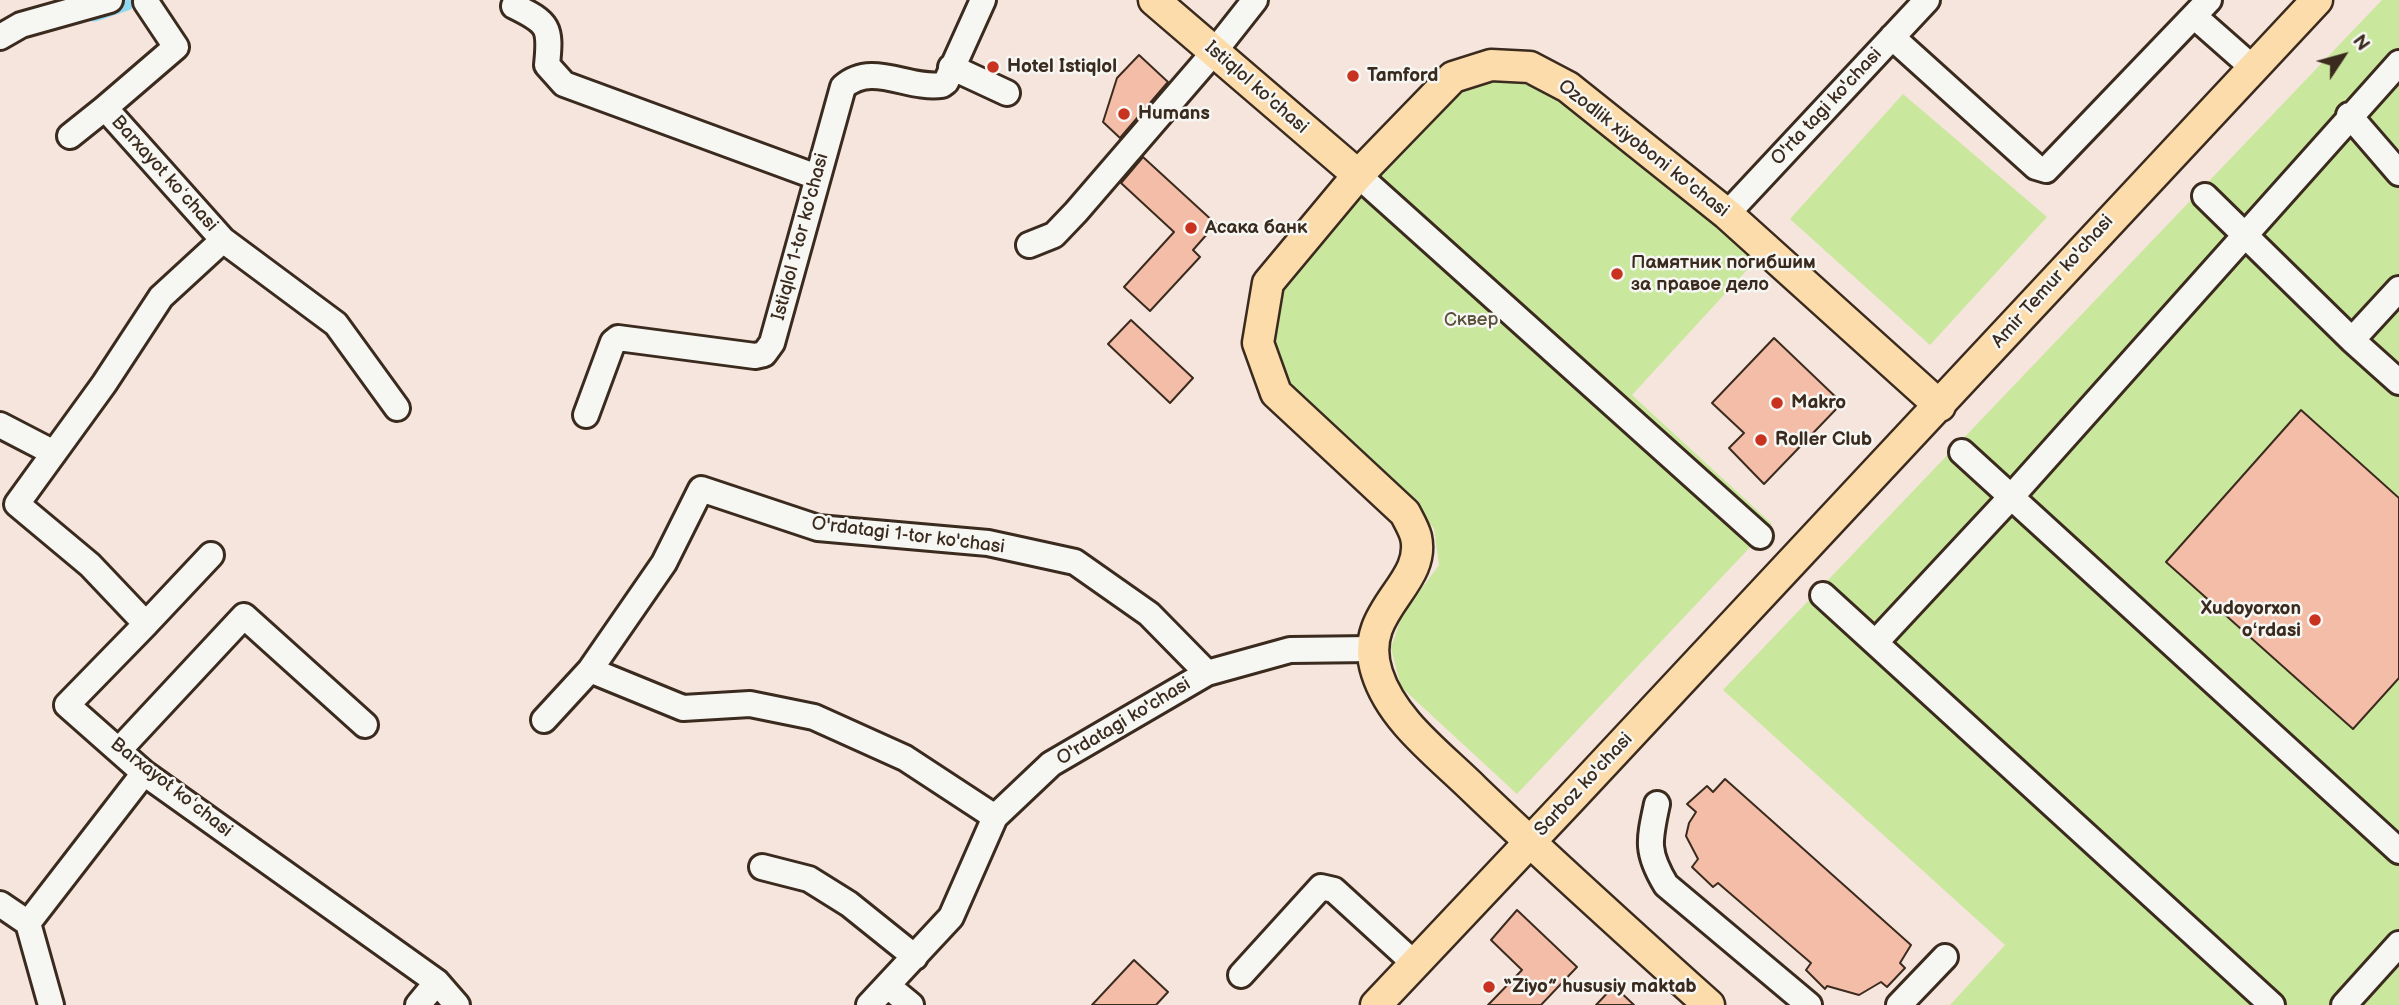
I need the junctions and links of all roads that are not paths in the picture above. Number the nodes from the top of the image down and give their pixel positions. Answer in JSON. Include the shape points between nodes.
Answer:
{"nodes":[{"id":1,"x":110,"y":0,"type":"edge"},
{"id":2,"x":983,"y":0,"type":"edge"},
{"id":3,"x":1154,"y":0,"type":"edge"},
{"id":4,"x":1255,"y":0,"type":"edge"},
{"id":5,"x":1927,"y":0,"type":"edge"},
{"id":6,"x":2317,"y":0,"type":"edge"},
{"id":7,"x":146,"y":2,"type":"dead end"},
{"id":8,"x":514,"y":6,"type":"dead end"},
{"id":9,"x":2201,"y":8,"type":"edge"},
{"id":10,"x":0,"y":37,"type":"edge"},
{"id":11,"x":1892,"y":37,"type":"junction"},
{"id":12,"x":1214,"y":52,"type":"junction"},
{"id":13,"x":2399,"y":62,"type":"edge"},
{"id":14,"x":951,"y":67,"type":"junction"},
{"id":15,"x":2253,"y":68,"type":"junction"},
{"id":16,"x":1007,"y":93,"type":"dead end"},
{"id":17,"x":105,"y":108,"type":"junction"},
{"id":18,"x":2349,"y":115,"type":"junction"},
{"id":19,"x":71,"y":136,"type":"dead end"},
{"id":20,"x":2399,"y":173,"type":"edge"},
{"id":21,"x":1358,"y":175,"type":"junction"},
{"id":22,"x":817,"y":177,"type":"junction"},
{"id":23,"x":2205,"y":196,"type":"dead end"},
{"id":24,"x":1727,"y":214,"type":"junction"},
{"id":25,"x":2245,"y":233,"type":"junction"},
{"id":26,"x":223,"y":240,"type":"junction"},
{"id":27,"x":1029,"y":245,"type":"dead end"},
{"id":28,"x":2399,"y":289,"type":"edge"},
{"id":29,"x":2352,"y":340,"type":"junction"},
{"id":30,"x":2399,"y":382,"type":"edge"},
{"id":31,"x":1940,"y":406,"type":"junction"},
{"id":32,"x":397,"y":408,"type":"dead end"},
{"id":33,"x":586,"y":415,"type":"dead end"},
{"id":34,"x":0,"y":425,"type":"edge"},
{"id":35,"x":1962,"y":452,"type":"dead end"},
{"id":36,"x":54,"y":453,"type":"junction"},
{"id":37,"x":2012,"y":496,"type":"junction"},
{"id":38,"x":1760,"y":536,"type":"dead end"},
{"id":39,"x":211,"y":555,"type":"dead end"},
{"id":40,"x":1791,"y":565,"type":"joint"},
{"id":41,"x":1824,"y":595,"type":"dead end"},
{"id":42,"x":146,"y":624,"type":"junction"},
{"id":43,"x":1876,"y":642,"type":"junction"},
{"id":44,"x":1372,"y":649,"type":"junction"},
{"id":45,"x":590,"y":670,"type":"junction"},
{"id":46,"x":1207,"y":673,"type":"junction"},
{"id":47,"x":544,"y":720,"type":"dead end"},
{"id":48,"x":365,"y":725,"type":"dead end"},
{"id":49,"x":119,"y":750,"type":"junction"},
{"id":50,"x":144,"y":773,"type":"junction"},
{"id":51,"x":1657,"y":804,"type":"dead end"},
{"id":52,"x":995,"y":817,"type":"junction"},
{"id":53,"x":1530,"y":843,"type":"junction"},
{"id":54,"x":2399,"y":851,"type":"edge"},
{"id":55,"x":762,"y":867,"type":"dead end"},
{"id":56,"x":0,"y":904,"type":"edge"},
{"id":57,"x":28,"y":923,"type":"junction"},
{"id":58,"x":2399,"y":944,"type":"edge"},
{"id":59,"x":915,"y":957,"type":"junction"},
{"id":60,"x":1945,"y":957,"type":"dead end"},
{"id":61,"x":1415,"y":964,"type":"junction"},
{"id":62,"x":1241,"y":975,"type":"dead end"},
{"id":63,"x":437,"y":982,"type":"junction"},
{"id":64,"x":888,"y":986,"type":"junction"},
{"id":65,"x":50,"y":1004,"type":"edge"},
{"id":66,"x":418,"y":1005,"type":"edge"},
{"id":67,"x":457,"y":1005,"type":"edge"},
{"id":68,"x":869,"y":1005,"type":"edge"},
{"id":69,"x":911,"y":1005,"type":"edge"},
{"id":70,"x":1376,"y":1005,"type":"edge"},
{"id":71,"x":1709,"y":1005,"type":"edge"},
{"id":72,"x":1809,"y":1005,"type":"edge"},
{"id":73,"x":1899,"y":1005,"type":"edge"},
{"id":74,"x":2272,"y":1005,"type":"edge"},
{"id":75,"x":2344,"y":1005,"type":"edge"}],
"edges":[{"from":1,"to":10,"type":"street","via":[[21,25]]},
{"from":2,"to":14,"type":"street","name":"Istiqlol 1-tor ko'chasi"},
{"from":3,"to":12,"type":"main road","name":"Istiqlol ko'chasi"},
{"from":4,"to":12,"type":"street"},
{"from":5,"to":11,"type":"street","name":"O'rta tagi ko'chasi"},
{"from":6,"to":15,"type":"main road","name":"Amir Temur ko'chasi"},
{"from":7,"to":17,"type":"street","name":"Barxayot koʻchasi","via":[[176,47]]},
{"from":8,"to":22,"type":"street","via":[[546,26],[550,36],[547,65],[564,83]]},
{"from":9,"to":11,"type":"street","via":[[2046,170],[2036,167]]},
{"from":9,"to":15,"type":"street"},
{"from":11,"to":24,"type":"street","name":"O'rta tagi ko'chasi"},
{"from":12,"to":21,"type":"main road","name":"Istiqlol ko'chasi"},
{"from":12,"to":27,"type":"street","via":[[1054,235]]},
{"from":13,"to":18,"type":"street"},
{"from":14,"to":16,"type":"street"},
{"from":14,"to":22,"type":"street","name":"Istiqlol 1-tor ko'chasi","via":[[946,82],[937,86],[866,74],[851,79],[838,100]]},
{"from":15,"to":31,"type":"main road","name":"Amir Temur ko'chasi"},
{"from":17,"to":19,"type":"street"},
{"from":17,"to":26,"type":"street","name":"Barxayot koʻchasi"},
{"from":18,"to":20,"type":"street"},
{"from":18,"to":25,"type":"street"},
{"from":21,"to":24,"type":"main road","name":"Ozodlik xiyoboni ko'chasi","via":[[1453,77],[1491,65],[1530,67],[1568,87]]},
{"from":21,"to":38,"type":"street"},
{"from":21,"to":44,"type":"main road","name":"Ozodlik xiyoboni ko'chasi","via":[[1268,283],[1258,343],[1276,393],[1405,513],[1416,539],[1413,568],[1376,624]]},
{"from":22,"to":33,"type":"street","name":"Istiqlol 1-tor ko'chasi","via":[[772,343],[764,354],[618,338]]},
{"from":23,"to":25,"type":"street"},
{"from":24,"to":31,"type":"main road","name":"Ozodlik xiyoboni ko'chasi"},
{"from":25,"to":29,"type":"street"},
{"from":25,"to":37,"type":"street"},
{"from":26,"to":32,"type":"street","via":[[336,324]]},
{"from":26,"to":36,"type":"street","name":"Barxayot koʻchasi","via":[[161,297]]},
{"from":28,"to":29,"type":"street"},
{"from":29,"to":30,"type":"street"},
{"from":31,"to":40,"type":"main road","name":"Amir Temur ko'chasi"},
{"from":34,"to":36,"type":"street"},
{"from":35,"to":37,"type":"street"},
{"from":36,"to":42,"type":"street","name":"Barxayot koʻchasi","via":[[17,504],[90,565]]},
{"from":37,"to":43,"type":"street"},
{"from":37,"to":54,"type":"street"},
{"from":39,"to":42,"type":"street"},
{"from":40,"to":53,"type":"main road","name":"Sarboz ko'chasi"},
{"from":41,"to":43,"type":"street"},
{"from":42,"to":49,"type":"street","name":"Barxayot koʻchasi","via":[[67,705]]},
{"from":43,"to":74,"type":"street"},
{"from":44,"to":46,"type":"street","name":"O'rdatagi ko'chasi","via":[[1290,650]]},
{"from":44,"to":53,"type":"main road","via":[[1377,674],[1402,716]]},
{"from":45,"to":46,"type":"street","name":"O'rdatagi 1-tor ko'chasi","via":[[664,563],[701,489],[818,528],[988,543],[1076,562],[1149,614]]},
{"from":45,"to":47,"type":"street","name":"O'rdatagi 1-tor ko'chasi"},
{"from":45,"to":52,"type":"street","via":[[683,708],[750,704],[814,717],[905,758]]},
{"from":46,"to":52,"type":"street","name":"O'rdatagi ko'chasi","via":[[1051,764]]},
{"from":48,"to":49,"type":"street","via":[[244,616]]},
{"from":49,"to":50,"type":"street","name":"Barxayot koʻchasi"},
{"from":50,"to":57,"type":"street"},
{"from":50,"to":63,"type":"street","name":"Barxayot koʻchasi"},
{"from":51,"to":72,"type":"street","via":[[1649,843],[1666,885]]},
{"from":52,"to":59,"type":"street","name":"O'rdatagi ko'chasi","via":[[951,917]]},
{"from":53,"to":61,"type":"main road","name":"Sarboz ko'chasi"},
{"from":53,"to":71,"type":"main road"},
{"from":55,"to":59,"type":"street","via":[[809,879],[849,904]]},
{"from":56,"to":57,"type":"street"},
{"from":57,"to":65,"type":"street"},
{"from":58,"to":75,"type":"street"},
{"from":59,"to":64,"type":"street","name":"O'rdatagi ko'chasi"},
{"from":60,"to":73,"type":"street"},
{"from":61,"to":62,"type":"street","via":[[1334,890],[1321,887]]},
{"from":61,"to":70,"type":"main road","name":"Sarboz ko'chasi"},
{"from":63,"to":66,"type":"street"},
{"from":63,"to":67,"type":"street","name":"Barxayot koʻchasi"},
{"from":64,"to":68,"type":"street","name":"O'rdatagi ko'chasi"},
{"from":64,"to":69,"type":"street"}]}
